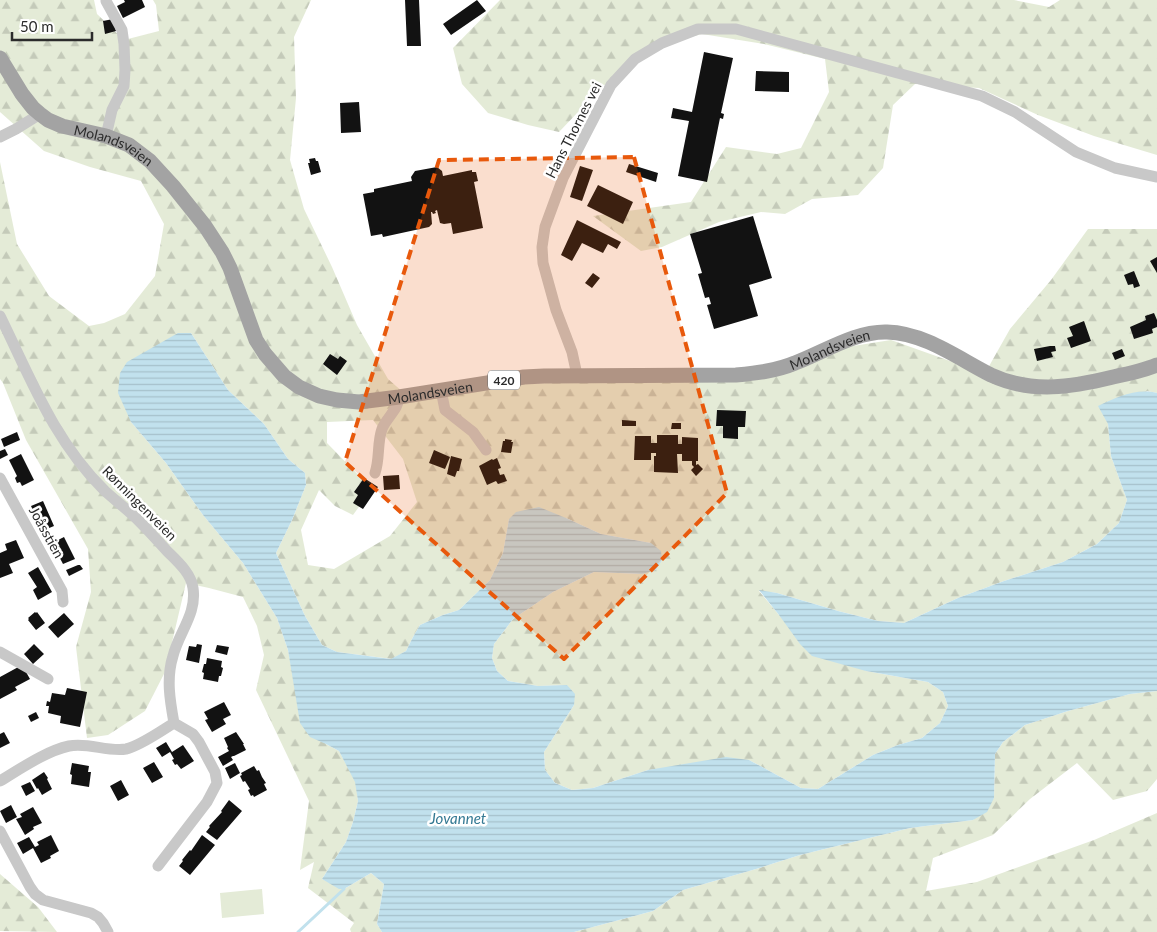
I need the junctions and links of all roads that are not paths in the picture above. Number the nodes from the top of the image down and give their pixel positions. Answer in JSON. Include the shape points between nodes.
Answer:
{"nodes":[{"id":1,"x":106,"y":2,"type":"dead end"},
{"id":2,"x":0,"y":58,"type":"edge"},
{"id":3,"x":40,"y":114,"type":"junction"},
{"id":4,"x":106,"y":136,"type":"junction"},
{"id":5,"x":0,"y":137,"type":"edge"},
{"id":6,"x":1157,"y":177,"type":"edge"},
{"id":7,"x":0,"y":316,"type":"edge"},
{"id":8,"x":1157,"y":365,"type":"edge"},
{"id":9,"x":577,"y":375,"type":"junction"},
{"id":10,"x":441,"y":390,"type":"junction"},
{"id":11,"x":399,"y":397,"type":"junction"},
{"id":12,"x":486,"y":450,"type":"dead end"},
{"id":13,"x":375,"y":473,"type":"dead end"},
{"id":14,"x":0,"y":478,"type":"edge"},
{"id":15,"x":62,"y":602,"type":"dead end"},
{"id":16,"x":0,"y":652,"type":"edge"},
{"id":17,"x":48,"y":679,"type":"dead end"},
{"id":18,"x":174,"y":723,"type":"junction"},
{"id":19,"x":0,"y":781,"type":"edge"},
{"id":20,"x":0,"y":831,"type":"edge"},
{"id":21,"x":158,"y":866,"type":"dead end"},
{"id":22,"x":108,"y":932,"type":"edge"}],
"edges":[{"from":1,"to":4,"type":"street","via":[[122,30],[125,70],[124,86],[112,110]]},
{"from":2,"to":3,"type":"main road","name":"Molandsveien","number":"420","via":[[22,94]]},
{"from":3,"to":4,"type":"main road","name":"Molandsveien","number":"420","via":[[62,126]]},
{"from":3,"to":5,"type":"street"},
{"from":4,"to":11,"type":"main road","name":"Molandsveien","number":"420","via":[[129,145],[150,161],[205,226],[230,268],[256,340],[284,376],[309,392],[337,400],[359,402]]},
{"from":6,"to":9,"type":"street","name":"Hans Thornes vei","via":[[1115,168],[1076,152],[1015,112],[982,96],[736,29],[698,29],[662,43],[635,59],[611,85],[563,178],[545,227],[543,264]]},
{"from":7,"to":18,"type":"street","name":"Rønningenveien","via":[[33,387],[76,458],[104,490],[139,521],[192,582],[194,603],[173,654],[169,673]]},
{"from":8,"to":9,"type":"main road","name":"Molandsveien","number":"420","via":[[1095,382],[1032,387],[1003,380],[917,337],[887,332],[858,337],[794,364],[762,373],[736,376]]},
{"from":9,"to":10,"type":"main road","name":"Molandsveien","number":"420","via":[[524,377]]},
{"from":10,"to":11,"type":"main road","name":"Molandsveien","number":"420"},
{"from":10,"to":12,"type":"street","via":[[445,410],[473,432]]},
{"from":11,"to":13,"type":"street","via":[[399,403],[381,431]]},
{"from":14,"to":15,"type":"street","name":"Joåsstien","via":[[62,591]]},
{"from":16,"to":17,"type":"street"},
{"from":18,"to":19,"type":"street","via":[[126,749],[86,745],[59,748]]},
{"from":18,"to":21,"type":"street","via":[[193,734],[199,742],[215,772],[217,784]]},
{"from":20,"to":22,"type":"street","via":[[35,894],[42,900],[91,912]]}]}
